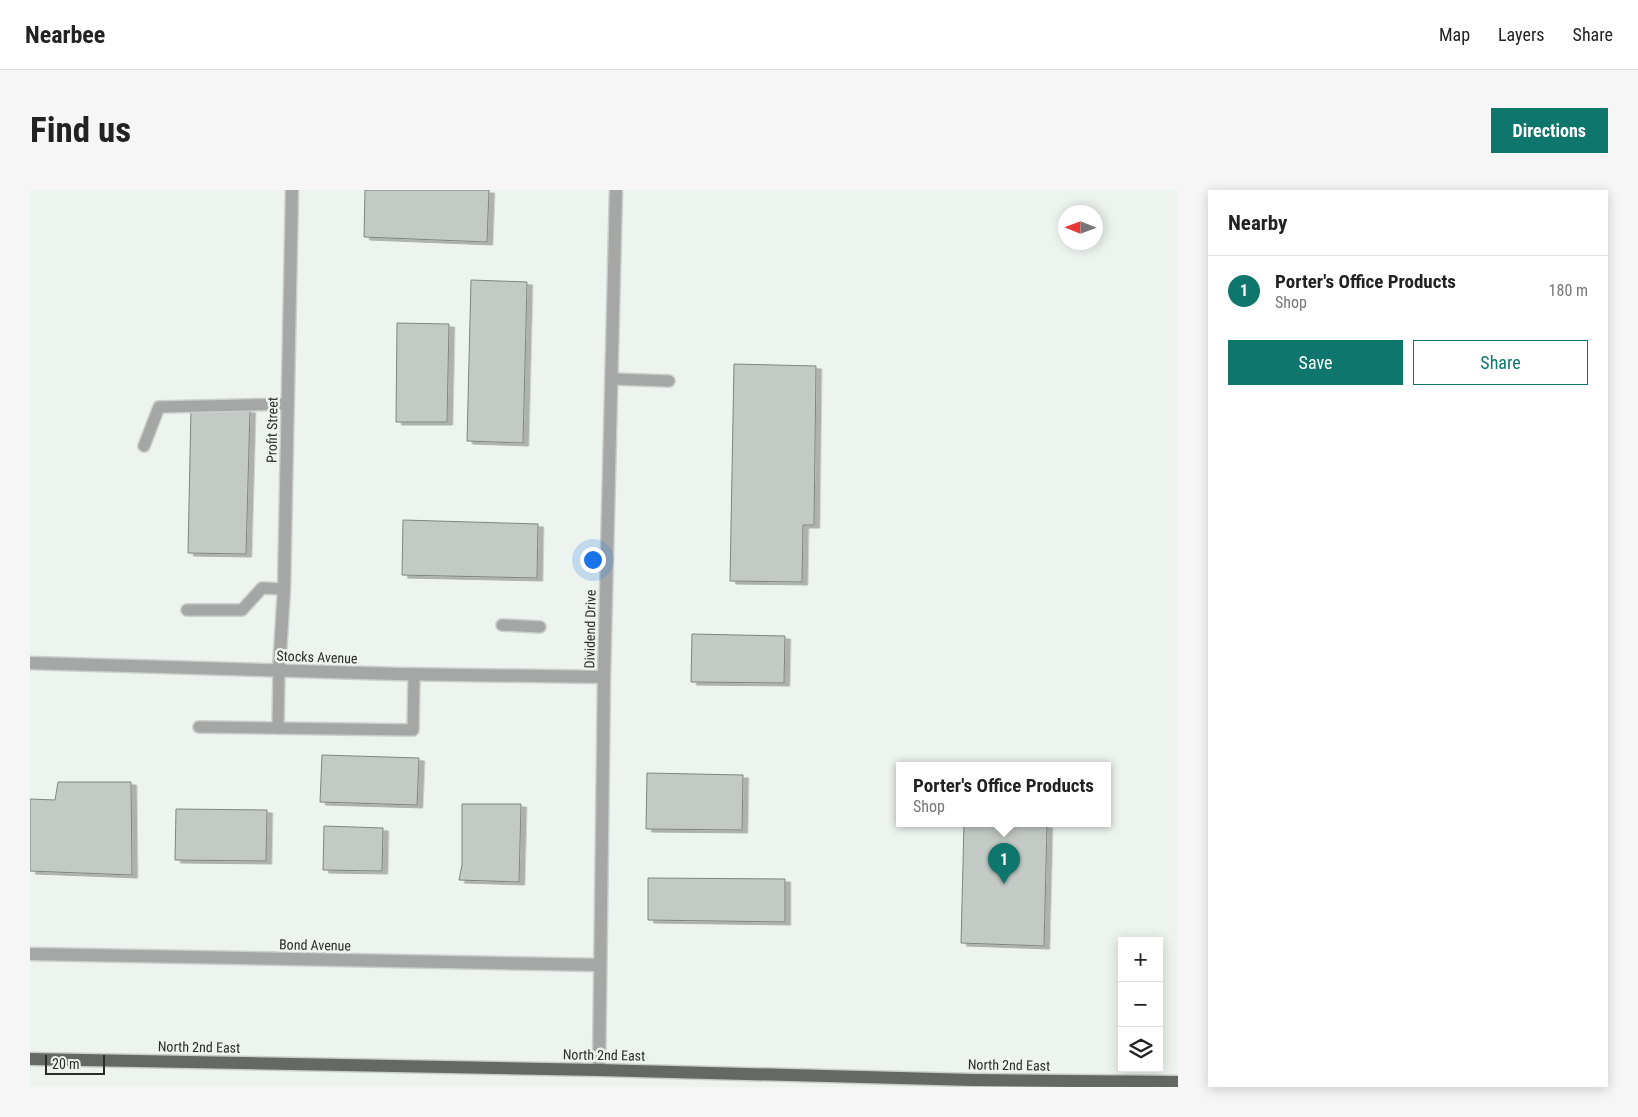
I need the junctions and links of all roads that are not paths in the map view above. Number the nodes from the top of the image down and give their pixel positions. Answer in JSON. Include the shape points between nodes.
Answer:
{"nodes":[{"id":1,"x":292,"y":190,"type":"edge"},
{"id":2,"x":616,"y":190,"type":"edge"},
{"id":3,"x":612,"y":379,"type":"junction"},
{"id":4,"x":669,"y":380,"type":"dead end"},
{"id":5,"x":288,"y":404,"type":"junction"},
{"id":6,"x":144,"y":446,"type":"dead end"},
{"id":7,"x":284,"y":588,"type":"junction"},
{"id":8,"x":187,"y":610,"type":"dead end"},
{"id":9,"x":502,"y":625,"type":"dead end"},
{"id":10,"x":540,"y":627,"type":"dead end"},
{"id":11,"x":30,"y":663,"type":"edge"},
{"id":12,"x":279,"y":670,"type":"junction"},
{"id":13,"x":414,"y":674,"type":"junction"},
{"id":14,"x":604,"y":677,"type":"junction"},
{"id":15,"x":199,"y":727,"type":"dead end"},
{"id":16,"x":278,"y":728,"type":"junction"},
{"id":17,"x":30,"y":954,"type":"edge"},
{"id":18,"x":600,"y":965,"type":"junction"},
{"id":19,"x":30,"y":1059,"type":"edge"},
{"id":20,"x":598,"y":1070,"type":"junction"},
{"id":21,"x":1178,"y":1082,"type":"edge"},
{"id":22,"x":973,"y":1083,"type":"edge"}],
"edges":[{"from":1,"to":5,"type":"street","name":"Profit Street"},
{"from":2,"to":3,"type":"street","name":"Dividend Drive"},
{"from":3,"to":4,"type":"lane"},
{"from":3,"to":14,"type":"street","name":"Dividend Drive"},
{"from":5,"to":6,"type":"lane","via":[[159,406]]},
{"from":5,"to":7,"type":"street","name":"Profit Street"},
{"from":7,"to":8,"type":"lane","via":[[262,588],[242,610]]},
{"from":7,"to":12,"type":"street","name":"Profit Street"},
{"from":9,"to":10,"type":"lane"},
{"from":11,"to":12,"type":"street","name":"Stocks Avenue"},
{"from":12,"to":13,"type":"street","name":"Stocks Avenue"},
{"from":12,"to":16,"type":"lane"},
{"from":13,"to":14,"type":"street","name":"Stocks Avenue"},
{"from":13,"to":16,"type":"lane","via":[[414,730]]},
{"from":14,"to":18,"type":"street","name":"Dividend Drive"},
{"from":15,"to":16,"type":"lane"},
{"from":17,"to":18,"type":"street","name":"Bond Avenue"},
{"from":18,"to":20,"type":"street","name":"Dividend Drive"},
{"from":19,"to":20,"type":"main road","name":"North 2nd East"},
{"from":20,"to":22,"type":"main road","name":"North 2nd East"},
{"from":21,"to":22,"type":"main road","name":"North 2nd East"}]}
